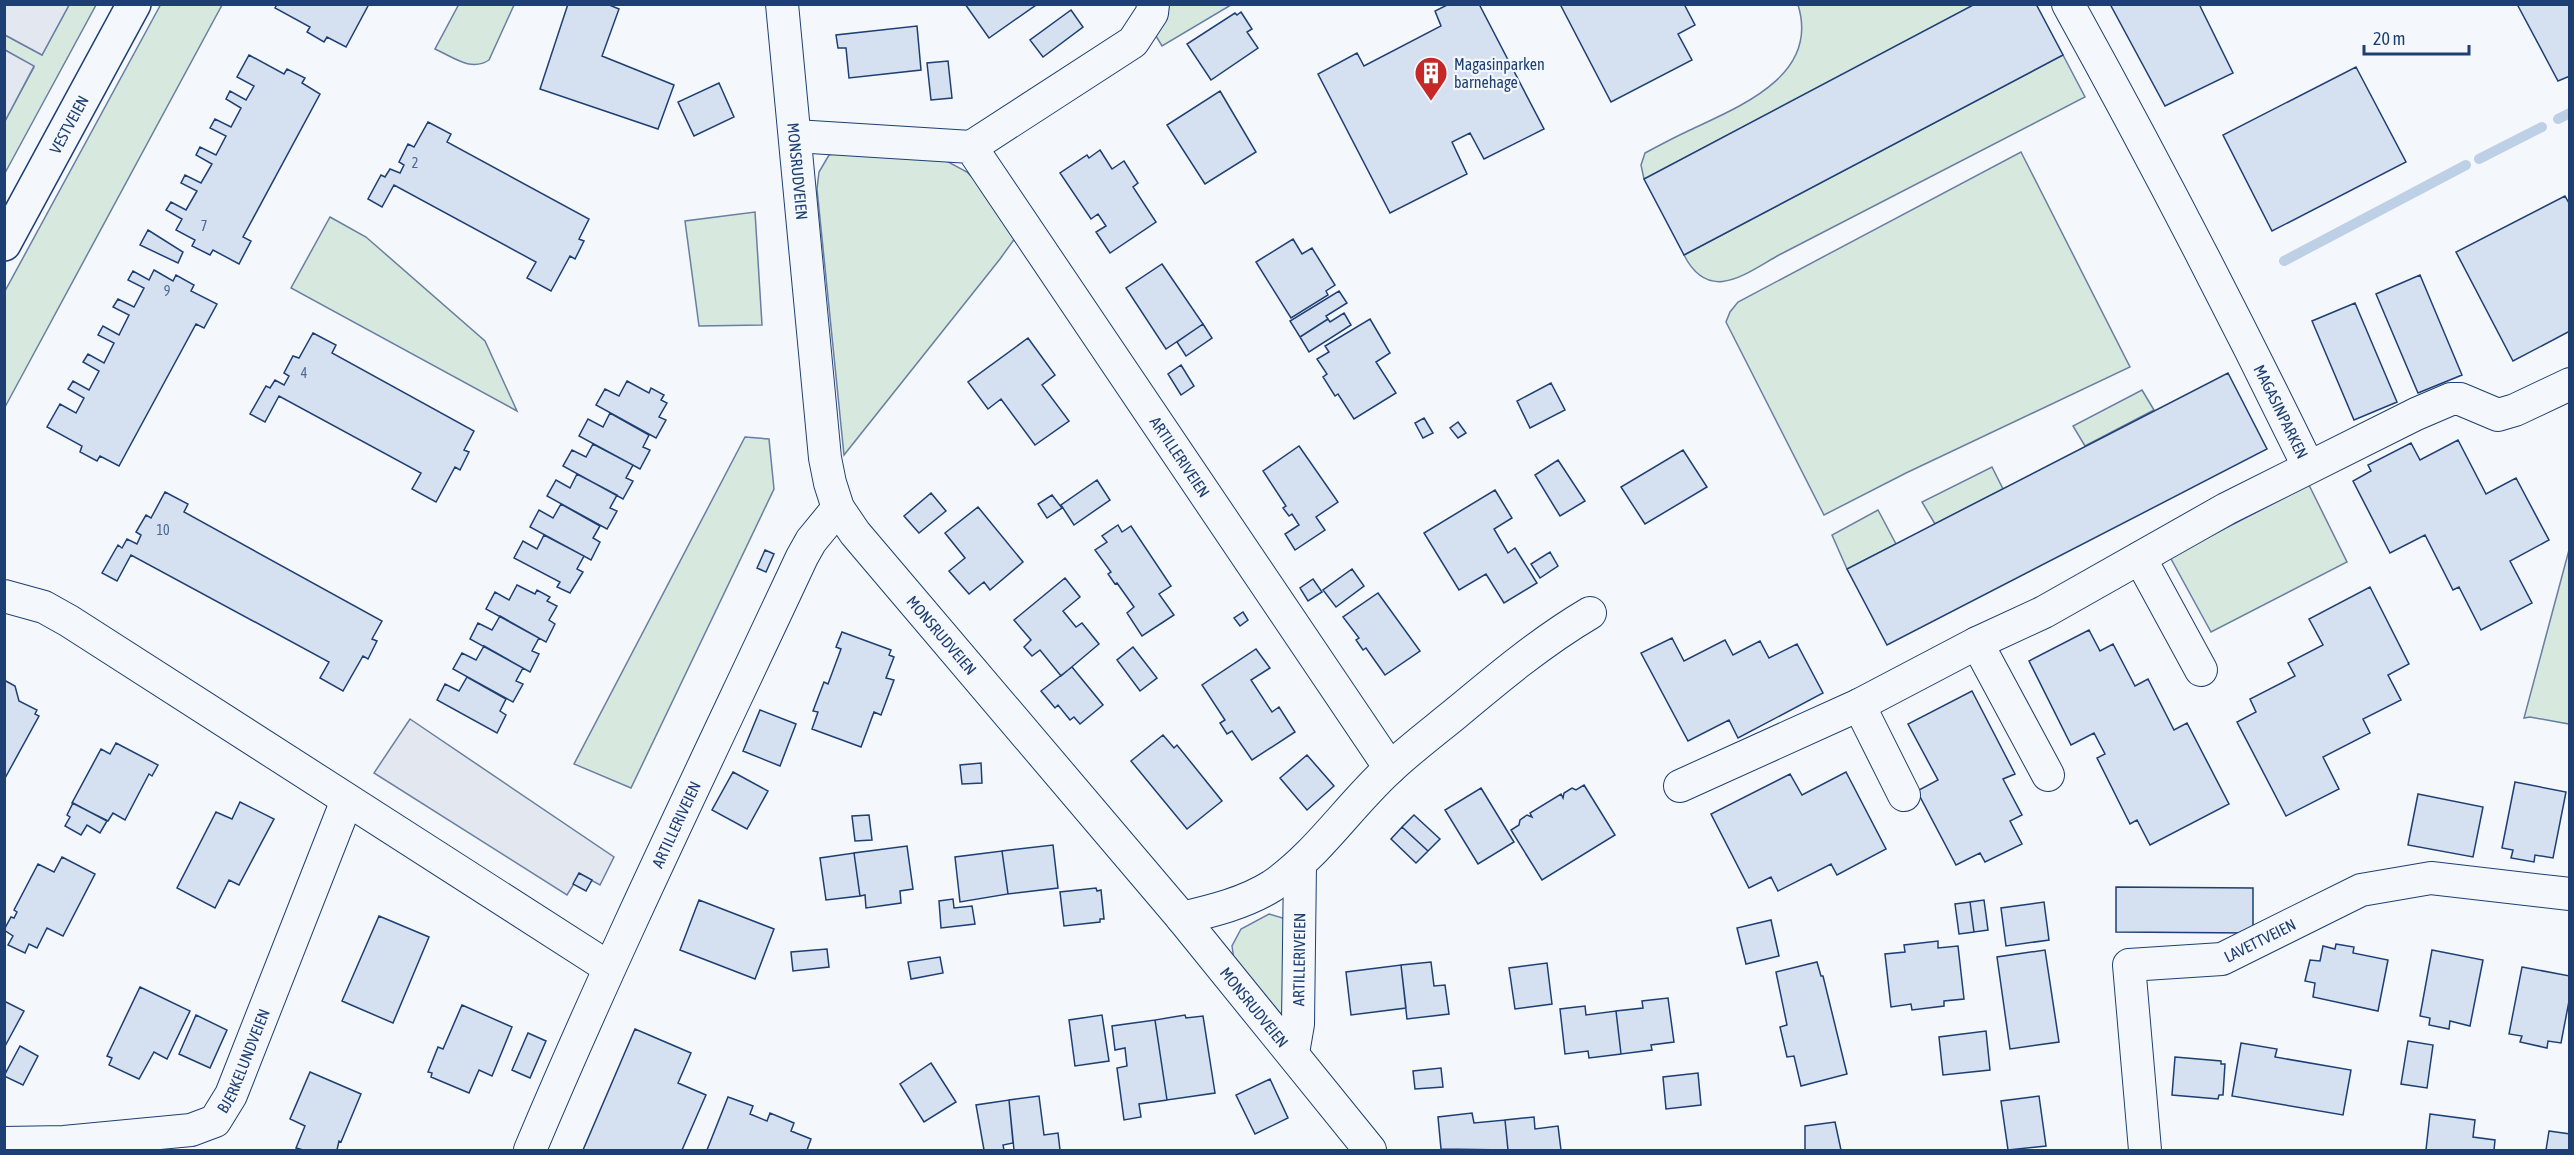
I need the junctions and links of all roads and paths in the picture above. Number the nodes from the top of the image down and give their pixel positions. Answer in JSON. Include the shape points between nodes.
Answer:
{"nodes":[{"id":1,"x":134,"y":4,"type":"edge"},
{"id":2,"x":782,"y":4,"type":"edge"},
{"id":3,"x":1153,"y":4,"type":"edge"},
{"id":4,"x":2068,"y":4,"type":"edge"},
{"id":5,"x":795,"y":136,"type":"junction"},
{"id":6,"x":971,"y":147,"type":"junction"},
{"id":7,"x":4,"y":244,"type":"edge"},
{"id":8,"x":2570,"y":384,"type":"edge"},
{"id":9,"x":2308,"y":466,"type":"junction"},
{"id":10,"x":838,"y":508,"type":"junction"},
{"id":11,"x":2140,"y":558,"type":"junction"},
{"id":12,"x":4,"y":596,"type":"edge"},
{"id":13,"x":1590,"y":613,"type":"dead end"},
{"id":14,"x":1977,"y":643,"type":"junction"},
{"id":15,"x":2201,"y":670,"type":"dead end"},
{"id":16,"x":1859,"y":705,"type":"junction"},
{"id":17,"x":1390,"y":768,"type":"junction"},
{"id":18,"x":2048,"y":775,"type":"dead end"},
{"id":19,"x":1680,"y":786,"type":"dead end"},
{"id":20,"x":1904,"y":795,"type":"dead end"},
{"id":21,"x":347,"y":800,"type":"junction"},
{"id":22,"x":1300,"y":865,"type":"junction"},
{"id":23,"x":2570,"y":894,"type":"edge"},
{"id":24,"x":1182,"y":918,"type":"junction"},
{"id":25,"x":608,"y":968,"type":"junction"},
{"id":26,"x":1293,"y":1053,"type":"junction"},
{"id":27,"x":4,"y":1143,"type":"edge"},
{"id":28,"x":530,"y":1150,"type":"edge"},
{"id":29,"x":1370,"y":1150,"type":"edge"},
{"id":30,"x":2145,"y":1150,"type":"edge"}],
"edges":[{"from":1,"to":7,"type":"street","name":"VESTVEIEN"},
{"from":2,"to":5,"type":"street","name":"MONSRUDVEIEN"},
{"from":3,"to":6,"type":"street","via":[[1152,13],[1133,42]]},
{"from":4,"to":9,"type":"street","name":"MAGASINPARKEN","via":[[2138,132]]},
{"from":5,"to":6,"type":"street"},
{"from":5,"to":10,"type":"street","name":"MONSRUDVEIEN","via":[[819,411],[830,483]]},
{"from":6,"to":17,"type":"street","name":"ARTILLERIVEIEN"},
{"from":8,"to":9,"type":"street","via":[[2498,415],[2468,401],[2451,399]]},
{"from":9,"to":11,"type":"street","name":"MAGASINPARKEN"},
{"from":10,"to":24,"type":"street","name":"MONSRUDVEIEN","via":[[855,533]]},
{"from":10,"to":25,"type":"street","name":"ARTILLERIVEIEN","via":[[802,557]]},
{"from":11,"to":14,"type":"street","name":"MAGASINPARKEN","via":[[2044,612]]},
{"from":11,"to":15,"type":"street"},
{"from":12,"to":21,"type":"street","via":[[26,600],[60,616]]},
{"from":13,"to":17,"type":"street","via":[[1506,671]]},
{"from":14,"to":16,"type":"street","name":"MAGASINPARKEN"},
{"from":14,"to":18,"type":"street"},
{"from":16,"to":19,"type":"street","name":"MAGASINPARKEN"},
{"from":16,"to":20,"type":"street"},
{"from":17,"to":22,"type":"street"},
{"from":21,"to":25,"type":"street"},
{"from":21,"to":27,"type":"street","name":"BJERKELUNDVEIEN","via":[[231,1095],[215,1121],[191,1130],[64,1142]]},
{"from":22,"to":24,"type":"street","via":[[1270,887],[1242,900]]},
{"from":22,"to":26,"type":"street","name":"ARTILLERIVEIEN","via":[[1298,1024]]},
{"from":23,"to":30,"type":"street","name":"LAVETTVEIEN","via":[[2431,878],[2361,890],[2222,959],[2129,965]]},
{"from":24,"to":26,"type":"street","name":"MONSRUDVEIEN"},
{"from":25,"to":28,"type":"street","name":"ARTILLERIVEIEN"},
{"from":26,"to":29,"type":"street","name":"MONSRUDVEIEN"}]}
